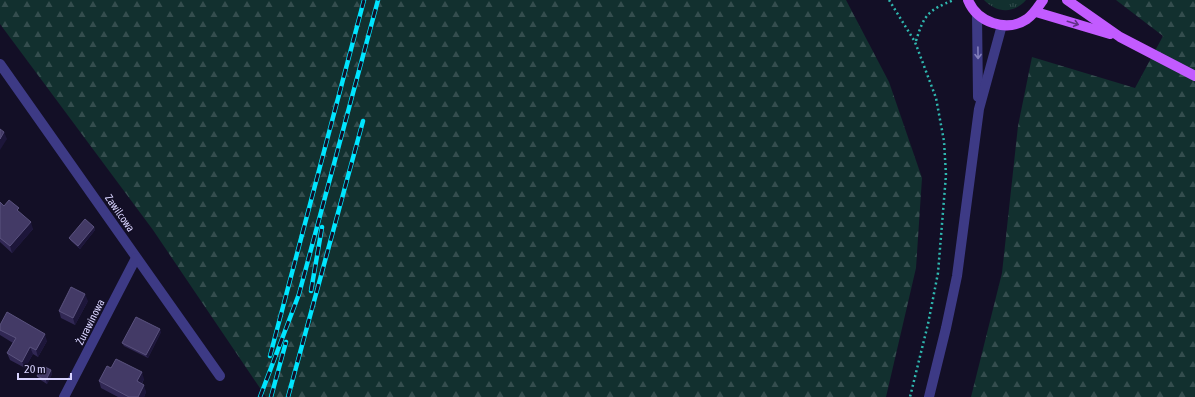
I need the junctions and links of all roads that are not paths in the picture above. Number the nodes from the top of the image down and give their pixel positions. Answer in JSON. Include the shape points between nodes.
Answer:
{"nodes":[{"id":1,"x":968,"y":0,"type":"edge"},
{"id":2,"x":1043,"y":0,"type":"edge"},
{"id":3,"x":1067,"y":0,"type":"edge"},
{"id":4,"x":1036,"y":12,"type":"junction"},
{"id":5,"x":977,"y":14,"type":"junction"},
{"id":6,"x":1002,"y":25,"type":"junction"},
{"id":7,"x":1120,"y":37,"type":"junction"},
{"id":8,"x":0,"y":64,"type":"edge"},
{"id":9,"x":1195,"y":76,"type":"edge"},
{"id":10,"x":979,"y":109,"type":"junction"},
{"id":11,"x":136,"y":258,"type":"junction"},
{"id":12,"x":220,"y":376,"type":"dead end"},
{"id":13,"x":64,"y":397,"type":"edge"},
{"id":14,"x":929,"y":397,"type":"edge"}],
"edges":[{"from":1,"to":5,"type":"main road"},
{"from":2,"to":4,"type":"main road"},
{"from":3,"to":7,"type":"main road"},
{"from":4,"to":6,"type":"main road","via":[[1026,20]]},
{"from":4,"to":7,"type":"main road","one_way":true},
{"from":5,"to":6,"type":"main road","via":[[988,22]]},
{"from":5,"to":10,"type":"street","one_way":true},
{"from":6,"to":10,"type":"street"},
{"from":7,"to":9,"type":"main road"},
{"from":8,"to":11,"type":"street","name":"Zawilcowa"},
{"from":10,"to":14,"type":"street","via":[[957,276]]},
{"from":11,"to":12,"type":"street","name":"Zawilcowa"},
{"from":11,"to":13,"type":"street","name":"Żurawinowa"}]}
